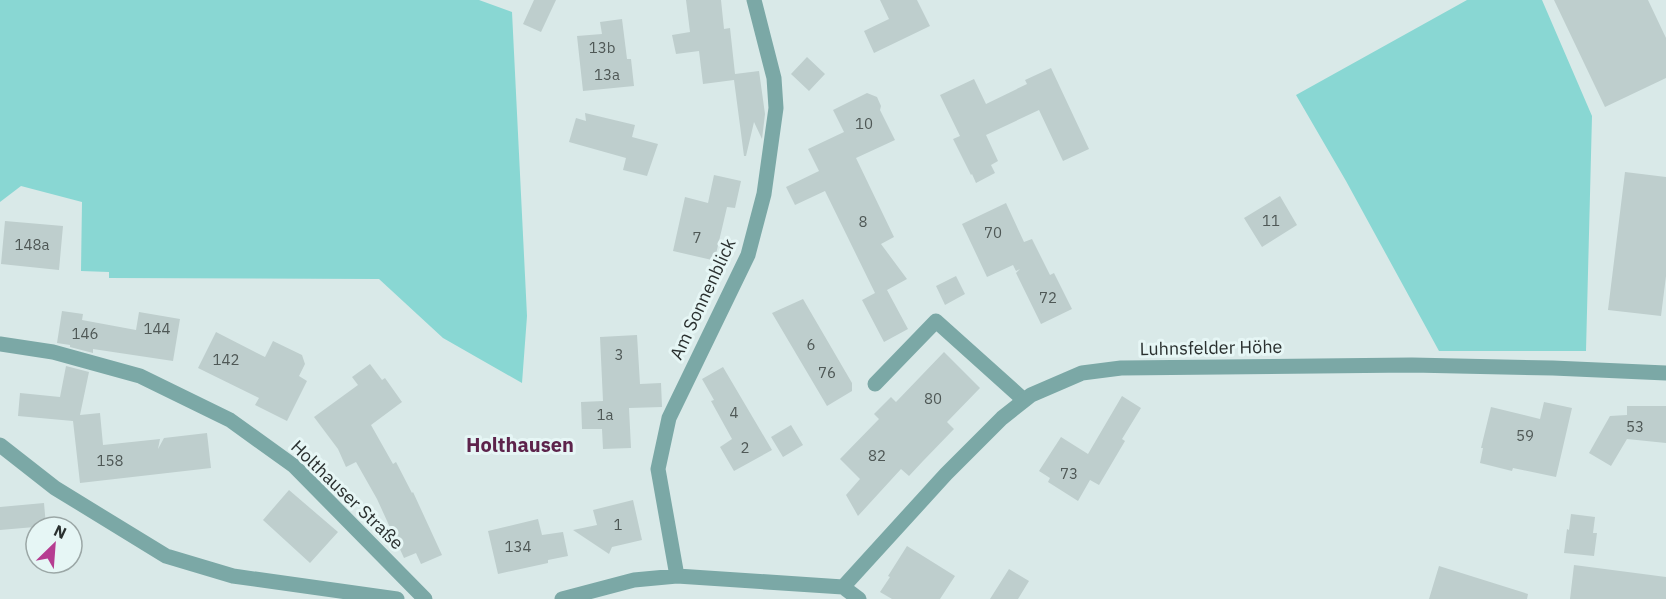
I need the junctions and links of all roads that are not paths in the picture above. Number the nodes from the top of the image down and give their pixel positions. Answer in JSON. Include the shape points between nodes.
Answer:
{"nodes":[{"id":1,"x":754,"y":0,"type":"edge"},
{"id":2,"x":0,"y":344,"type":"edge"},
{"id":3,"x":1666,"y":373,"type":"edge"},
{"id":4,"x":875,"y":384,"type":"dead end"},
{"id":5,"x":1024,"y":400,"type":"junction"},
{"id":6,"x":0,"y":445,"type":"edge"},
{"id":7,"x":677,"y":576,"type":"junction"},
{"id":8,"x":843,"y":587,"type":"junction"},
{"id":9,"x":397,"y":599,"type":"edge"},
{"id":10,"x":425,"y":599,"type":"edge"},
{"id":11,"x":562,"y":599,"type":"edge"},
{"id":12,"x":859,"y":599,"type":"edge"}],
"edges":[{"from":1,"to":7,"type":"street","name":"Am Sonnenblick","via":[[774,78],[776,108],[764,194],[748,255],[669,418],[658,469]]},
{"from":2,"to":10,"type":"street","name":"Holthauser Straße","via":[[53,352],[140,376],[230,420],[294,466]]},
{"from":3,"to":5,"type":"street","name":"Luhnsfelder Höhe","via":[[1412,365],[1121,368],[1082,373]]},
{"from":4,"to":5,"type":"street","via":[[936,321]]},
{"from":5,"to":8,"type":"street","name":"Luhnsfelder Höhe","via":[[946,474]]},
{"from":6,"to":9,"type":"street","via":[[55,488],[166,556],[233,576]]},
{"from":7,"to":8,"type":"street"},
{"from":7,"to":11,"type":"street","via":[[634,580]]},
{"from":8,"to":12,"type":"street"}]}
